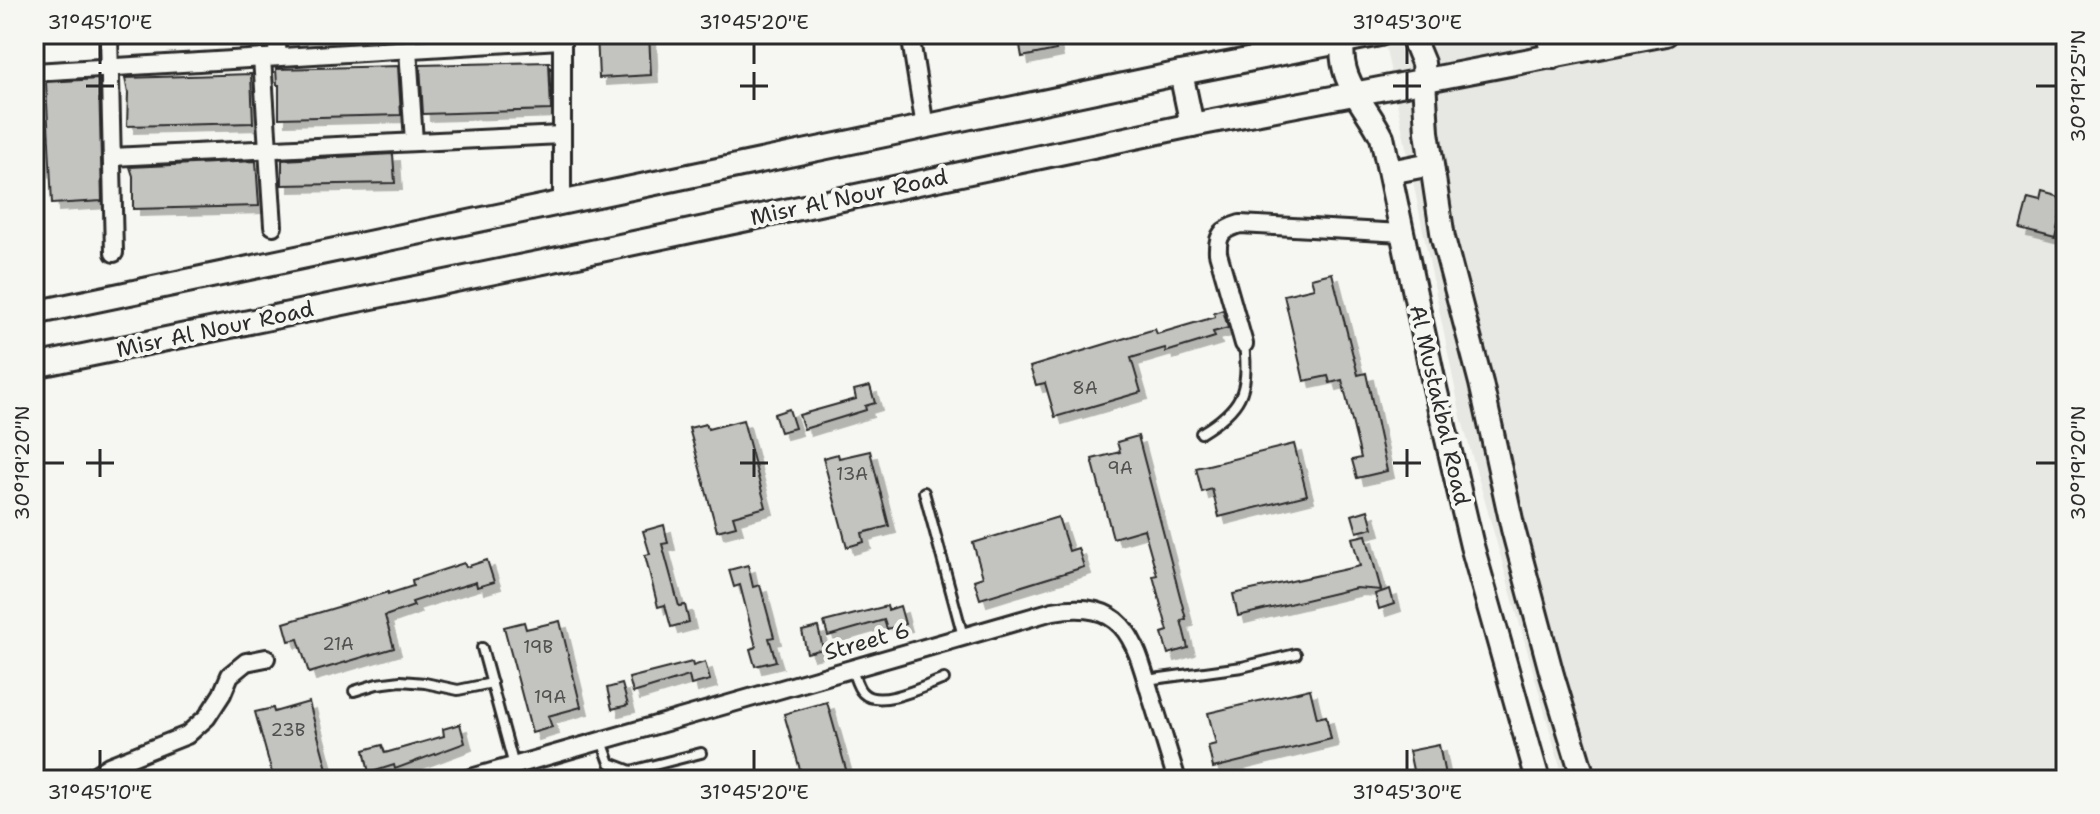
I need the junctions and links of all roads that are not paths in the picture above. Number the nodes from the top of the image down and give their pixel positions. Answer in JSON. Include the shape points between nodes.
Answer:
{"nodes":[{"id":1,"x":109,"y":34,"type":"edge"},
{"id":2,"x":276,"y":34,"type":"edge"},
{"id":3,"x":910,"y":34,"type":"edge"},
{"id":4,"x":1380,"y":34,"type":"edge"},
{"id":5,"x":1411,"y":34,"type":"edge"},
{"id":6,"x":1548,"y":34,"type":"edge"},
{"id":7,"x":1666,"y":34,"type":"edge"},
{"id":8,"x":561,"y":37,"type":"edge"},
{"id":9,"x":1343,"y":37,"type":"edge"},
{"id":10,"x":419,"y":44,"type":"edge"},
{"id":11,"x":270,"y":57,"type":"junction"},
{"id":12,"x":1553,"y":57,"type":"junction"},
{"id":13,"x":110,"y":67,"type":"junction"},
{"id":14,"x":34,"y":72,"type":"edge"},
{"id":15,"x":1181,"y":73,"type":"junction"},
{"id":16,"x":1423,"y":81,"type":"junction"},
{"id":17,"x":1356,"y":94,"type":"junction"},
{"id":18,"x":1192,"y":125,"type":"junction"},
{"id":19,"x":925,"y":127,"type":"junction"},
{"id":20,"x":561,"y":135,"type":"junction"},
{"id":21,"x":414,"y":142,"type":"junction"},
{"id":22,"x":268,"y":149,"type":"junction"},
{"id":23,"x":112,"y":157,"type":"junction"},
{"id":24,"x":1431,"y":164,"type":"junction"},
{"id":25,"x":1390,"y":172,"type":"junction"},
{"id":26,"x":562,"y":203,"type":"junction"},
{"id":27,"x":273,"y":226,"type":"dead end"},
{"id":28,"x":1402,"y":233,"type":"junction"},
{"id":29,"x":114,"y":253,"type":"dead end"},
{"id":30,"x":34,"y":313,"type":"edge"},
{"id":31,"x":1244,"y":344,"type":"joint"},
{"id":32,"x":34,"y":366,"type":"edge"},
{"id":33,"x":1201,"y":433,"type":"dead end"},
{"id":34,"x":924,"y":492,"type":"dead end"},
{"id":35,"x":963,"y":637,"type":"junction"},
{"id":36,"x":482,"y":648,"type":"dead end"},
{"id":37,"x":1296,"y":654,"type":"dead end"},
{"id":38,"x":266,"y":658,"type":"dead end"},
{"id":39,"x":851,"y":669,"type":"junction"},
{"id":40,"x":944,"y":679,"type":"dead end"},
{"id":41,"x":1146,"y":680,"type":"junction"},
{"id":42,"x":492,"y":683,"type":"junction"},
{"id":43,"x":354,"y":691,"type":"dead end"},
{"id":44,"x":602,"y":740,"type":"junction"},
{"id":45,"x":701,"y":753,"type":"dead end"},
{"id":46,"x":514,"y":766,"type":"junction"},
{"id":47,"x":87,"y":780,"type":"edge"},
{"id":48,"x":464,"y":780,"type":"edge"},
{"id":49,"x":1177,"y":780,"type":"edge"},
{"id":50,"x":1538,"y":780,"type":"edge"},
{"id":51,"x":1584,"y":780,"type":"edge"}],
"edges":[{"from":1,"to":13,"type":"street"},
{"from":2,"to":11,"type":"street"},
{"from":3,"to":19,"type":"street"},
{"from":4,"to":9,"type":"street"},
{"from":5,"to":16,"type":"street","name":"Al Mustakbal Road","via":[[1423,63]]},
{"from":6,"to":12,"type":"street"},
{"from":7,"to":12,"type":"street","name":"Misr Al Nour Road"},
{"from":8,"to":10,"type":"street"},
{"from":8,"to":20,"type":"street"},
{"from":9,"to":15,"type":"street"},
{"from":9,"to":17,"type":"street","name":"Al Mustakbal Road","via":[[1343,69]]},
{"from":10,"to":11,"type":"street"},
{"from":10,"to":21,"type":"street"},
{"from":11,"to":13,"type":"street"},
{"from":11,"to":22,"type":"street"},
{"from":12,"to":16,"type":"street","name":"Misr Al Nour Road"},
{"from":13,"to":14,"type":"street"},
{"from":13,"to":23,"type":"street"},
{"from":15,"to":18,"type":"street"},
{"from":15,"to":19,"type":"street"},
{"from":16,"to":17,"type":"street","name":"Misr Al Nour Road"},
{"from":16,"to":24,"type":"street","name":"Al Mustakbal Road"},
{"from":17,"to":18,"type":"street","name":"Misr Al Nour Road"},
{"from":17,"to":25,"type":"street","name":"Al Mustakbal Road","via":[[1382,137]]},
{"from":18,"to":32,"type":"street","name":"Misr Al Nour Road"},
{"from":19,"to":26,"type":"street"},
{"from":20,"to":21,"type":"street"},
{"from":20,"to":26,"type":"street"},
{"from":21,"to":22,"type":"street"},
{"from":22,"to":23,"type":"street"},
{"from":22,"to":27,"type":"street"},
{"from":23,"to":29,"type":"street"},
{"from":24,"to":25,"type":"street"},
{"from":24,"to":51,"type":"street","name":"Al Mustakbal Road","via":[[1443,238],[1513,529]]},
{"from":25,"to":28,"type":"street","name":"Al Mustakbal Road"},
{"from":26,"to":30,"type":"street"},
{"from":28,"to":31,"type":"street","via":[[1240,224],[1224,228],[1217,239],[1218,253]]},
{"from":28,"to":50,"type":"street","name":"Al Mustakbal Road","via":[[1472,546]]},
{"from":31,"to":33,"type":"lane","via":[[1247,371],[1241,397],[1224,419]]},
{"from":34,"to":35,"type":"lane"},
{"from":35,"to":39,"type":"street","name":"Street 6"},
{"from":35,"to":41,"type":"street","name":"Street 6","via":[[1053,611],[1077,607],[1101,612],[1136,644]]},
{"from":36,"to":42,"type":"lane"},
{"from":37,"to":41,"type":"lane"},
{"from":38,"to":47,"type":"street","via":[[246,662],[230,675],[207,717],[187,735]]},
{"from":39,"to":40,"type":"lane","via":[[861,692],[872,699],[884,700]]},
{"from":39,"to":44,"type":"street","name":"Street 6"},
{"from":41,"to":49,"type":"street","name":"Street 6"},
{"from":42,"to":43,"type":"lane","via":[[458,690],[401,681]]},
{"from":42,"to":46,"type":"lane"},
{"from":44,"to":45,"type":"lane","via":[[610,763],[631,771]]},
{"from":44,"to":46,"type":"street","name":"Street 6"},
{"from":46,"to":48,"type":"street","name":"Street 6"}]}
